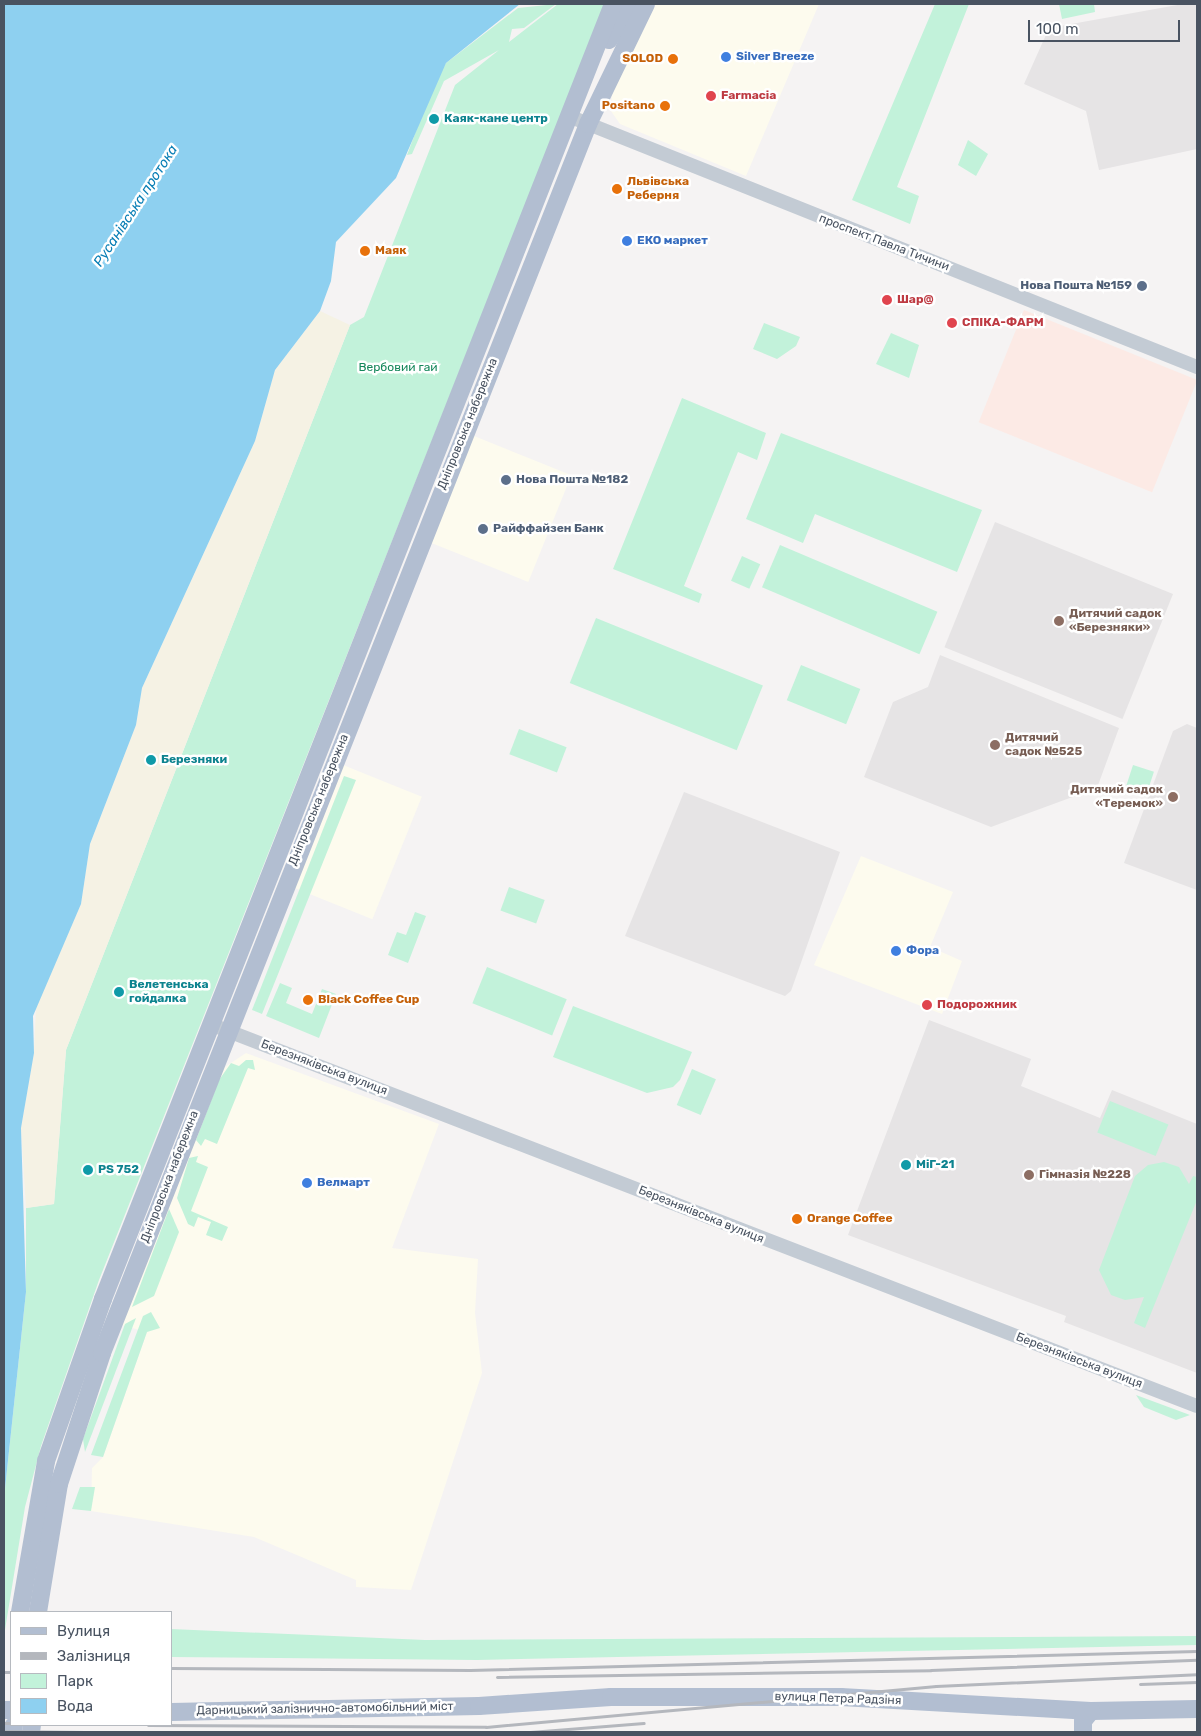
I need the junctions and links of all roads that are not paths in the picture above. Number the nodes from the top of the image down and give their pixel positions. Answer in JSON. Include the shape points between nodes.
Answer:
{"nodes":[{"id":1,"x":614,"y":4,"type":"edge"},
{"id":2,"x":630,"y":4,"type":"edge"},
{"id":3,"x":646,"y":4,"type":"edge"},
{"id":4,"x":589,"y":73,"type":"junction"},
{"id":5,"x":571,"y":117,"type":"junction"},
{"id":6,"x":588,"y":124,"type":"junction"},
{"id":7,"x":1197,"y":366,"type":"edge"},
{"id":8,"x":210,"y":1024,"type":"junction"},
{"id":9,"x":227,"y":1030,"type":"junction"},
{"id":10,"x":1196,"y":1405,"type":"edge"},
{"id":11,"x":20,"y":1611,"type":"edge"},
{"id":12,"x":38,"y":1611,"type":"edge"},
{"id":13,"x":480,"y":1706,"type":"joint"},
{"id":14,"x":1197,"y":1709,"type":"edge"},
{"id":15,"x":1091,"y":1711,"type":"junction"},
{"id":16,"x":172,"y":1712,"type":"edge"},
{"id":17,"x":1083,"y":1732,"type":"edge"}],
"edges":[{"from":1,"to":4,"type":"main road","name":"Дніпровська набережна"},
{"from":2,"to":4,"type":"main road","name":"Дніпровська набережна"},
{"from":3,"to":6,"type":"main road","name":"Дніпровська набережна"},
{"from":4,"to":5,"type":"main road","name":"Дніпровська набережна"},
{"from":5,"to":6,"type":"street","name":"проспект Павла Тичини"},
{"from":5,"to":8,"type":"main road","name":"Дніпровська набережна"},
{"from":6,"to":7,"type":"street","name":"проспект Павла Тичини"},
{"from":6,"to":9,"type":"main road","name":"Дніпровська набережна"},
{"from":8,"to":9,"type":"street","name":"Березняківська вулиця"},
{"from":8,"to":11,"type":"main road","name":"Дніпровська набережна","via":[[52,1445],[36,1509]]},
{"from":9,"to":10,"type":"street","name":"Березняківська вулиця"},
{"from":9,"to":12,"type":"main road","name":"Дніпровська набережна","via":[[70,1444],[48,1537]]},
{"from":13,"to":15,"type":"main road","name":"вулиця Петра Радзіня","via":[[611,1697],[841,1697]]},
{"from":13,"to":16,"type":"main road","name":"Дарницький залізнично-автомобільний міст"},
{"from":14,"to":15,"type":"main road","name":"вулиця Петра Радзіня"},
{"from":15,"to":17,"type":"main road","via":[[1083,1721]]}]}
